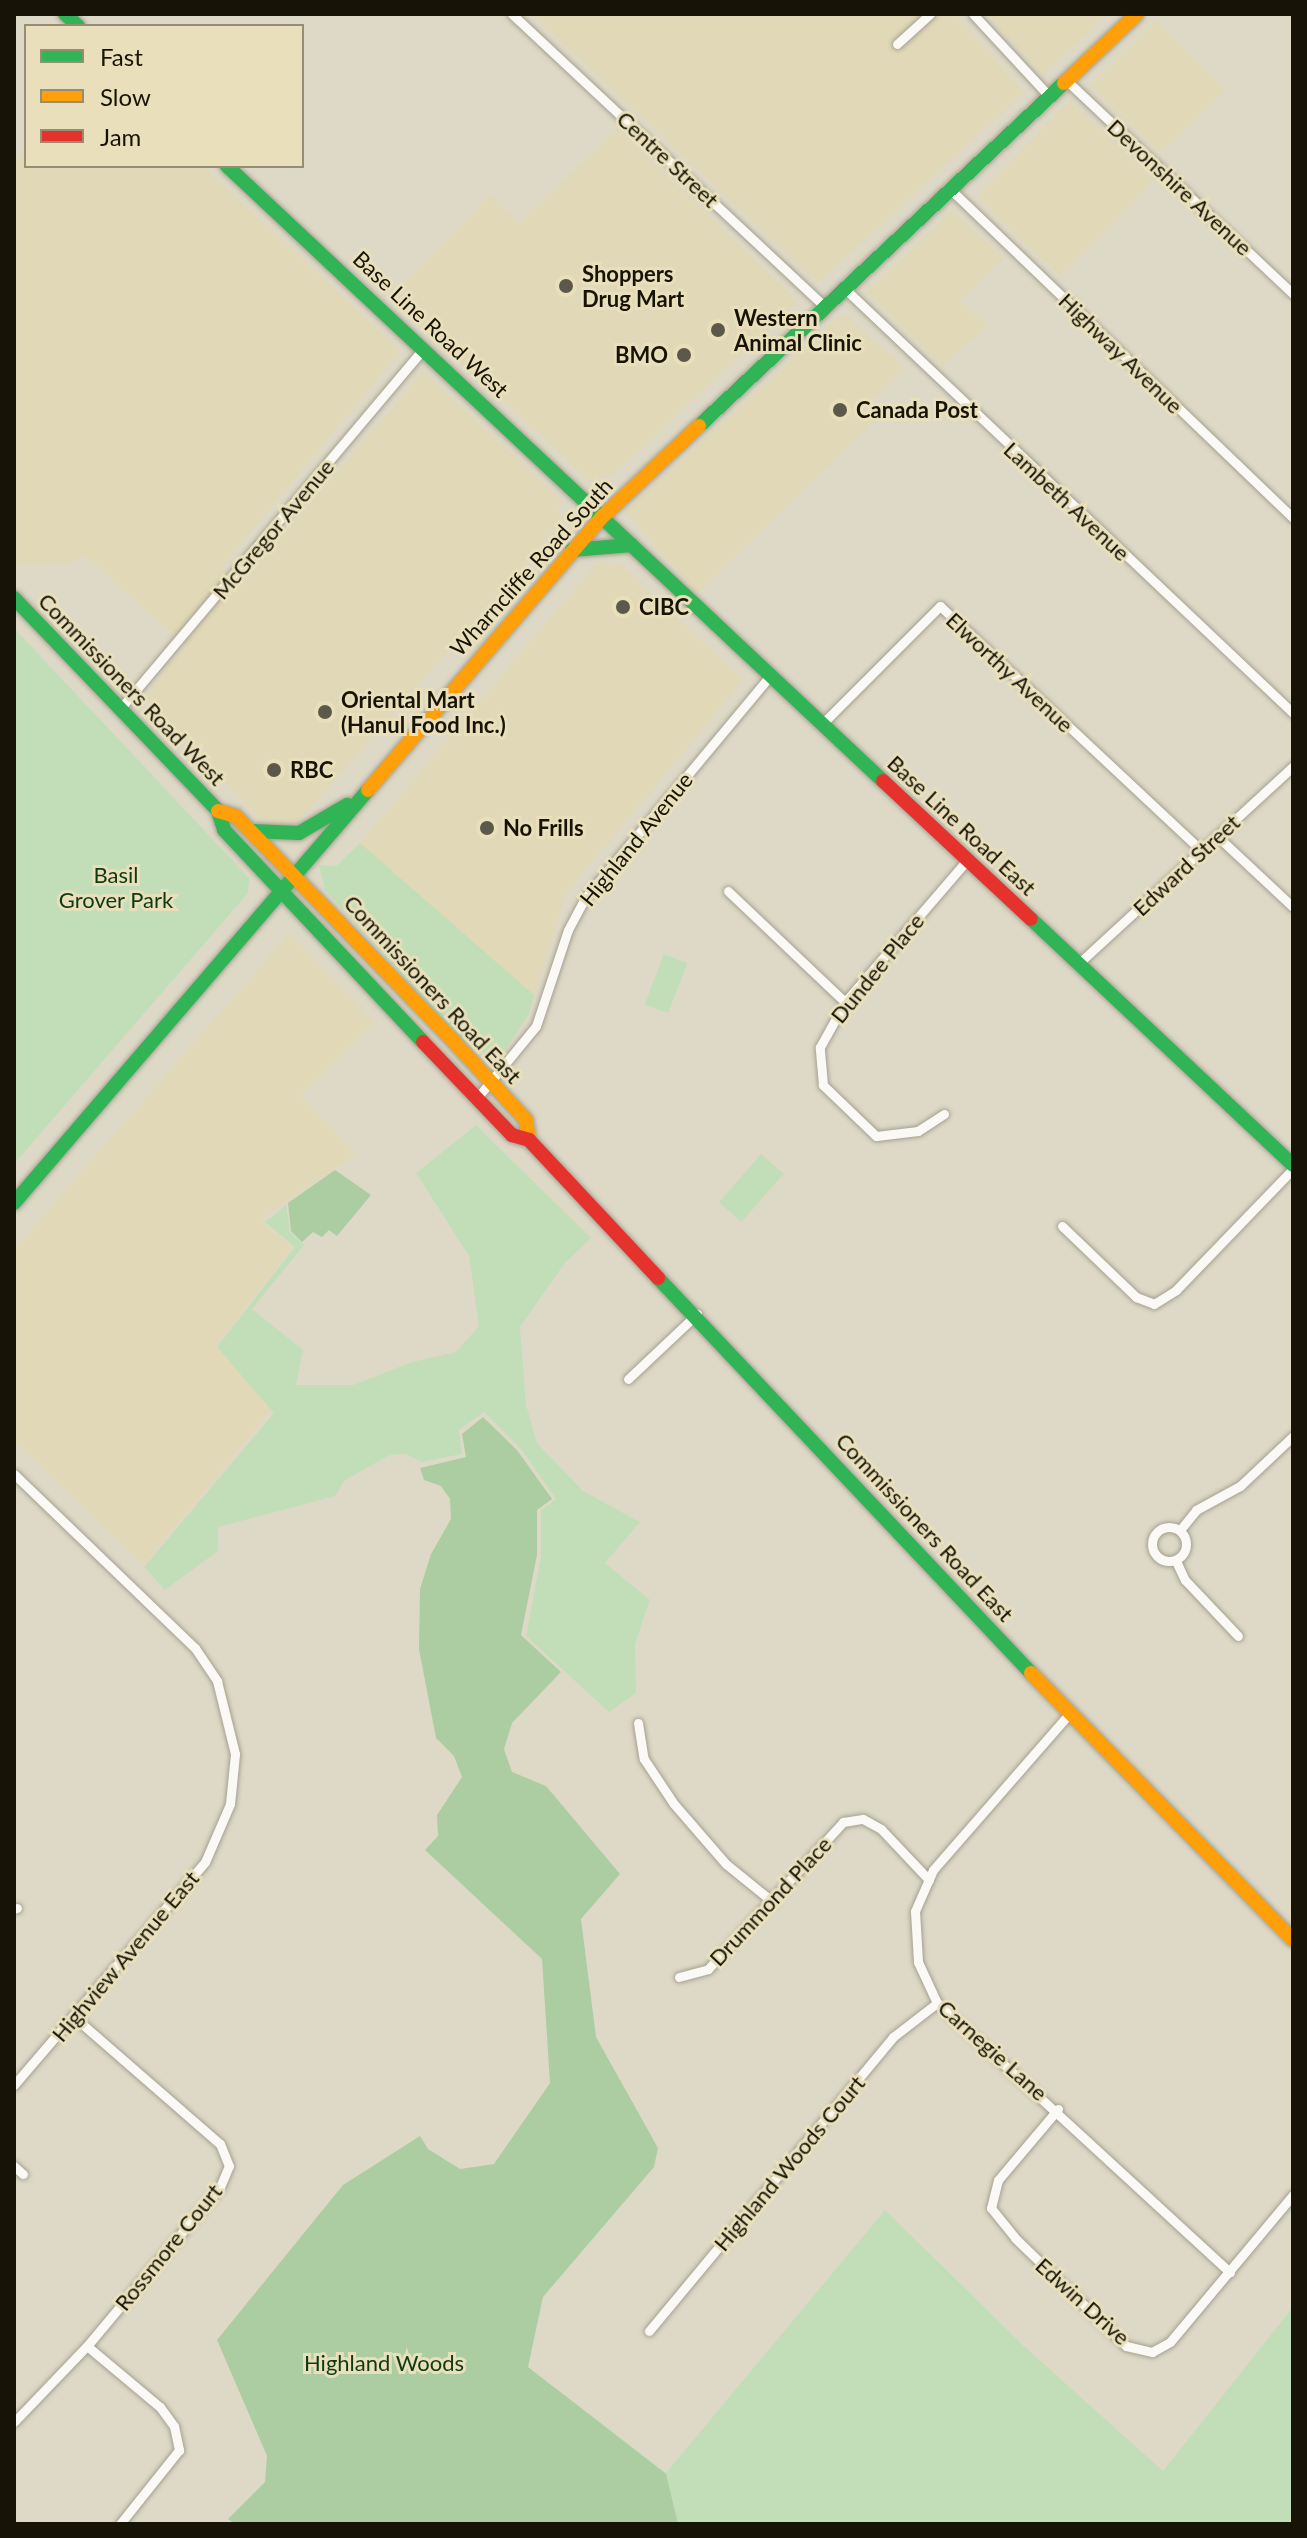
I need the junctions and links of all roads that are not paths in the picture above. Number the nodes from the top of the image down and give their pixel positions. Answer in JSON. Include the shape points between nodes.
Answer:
{"nodes":[{"id":1,"x":512,"y":14,"type":"edge"},
{"id":2,"x":930,"y":14,"type":"edge"},
{"id":3,"x":973,"y":14,"type":"edge"},
{"id":4,"x":1137,"y":14,"type":"edge"},
{"id":5,"x":897,"y":44,"type":"dead end"},
{"id":6,"x":1066,"y":80,"type":"junction"},
{"id":7,"x":1049,"y":96,"type":"junction"},
{"id":8,"x":229,"y":168,"type":"edge"},
{"id":9,"x":949,"y":188,"type":"junction"},
{"id":10,"x":843,"y":287,"type":"junction"},
{"id":11,"x":1293,"y":294,"type":"edge"},
{"id":12,"x":823,"y":305,"type":"junction"},
{"id":13,"x":424,"y":348,"type":"junction"},
{"id":14,"x":602,"y":517,"type":"junction"},
{"id":15,"x":1293,"y":518,"type":"edge"},
{"id":16,"x":632,"y":545,"type":"junction"},
{"id":17,"x":572,"y":550,"type":"junction"},
{"id":18,"x":14,"y":598,"type":"edge"},
{"id":19,"x":771,"y":675,"type":"junction"},
{"id":20,"x":120,"y":709,"type":"junction"},
{"id":21,"x":1293,"y":713,"type":"edge"},
{"id":22,"x":822,"y":724,"type":"junction"},
{"id":23,"x":1293,"y":766,"type":"edge"},
{"id":24,"x":357,"y":799,"type":"junction"},
{"id":25,"x":218,"y":811,"type":"junction"},
{"id":26,"x":250,"y":830,"type":"junction"},
{"id":27,"x":1217,"y":836,"type":"junction"},
{"id":28,"x":1202,"y":851,"type":"junction"},
{"id":29,"x":967,"y":860,"type":"junction"},
{"id":30,"x":293,"y":874,"type":"junction"},
{"id":31,"x":279,"y":891,"type":"junction"},
{"id":32,"x":728,"y":891,"type":"dead end"},
{"id":33,"x":1293,"y":907,"type":"edge"},
{"id":34,"x":1078,"y":964,"type":"junction"},
{"id":35,"x":845,"y":1002,"type":"junction"},
{"id":36,"x":491,"y":1082,"type":"junction"},
{"id":37,"x":477,"y":1098,"type":"junction"},
{"id":38,"x":944,"y":1114,"type":"dead end"},
{"id":39,"x":529,"y":1140,"type":"junction"},
{"id":40,"x":1293,"y":1167,"type":"edge"},
{"id":41,"x":14,"y":1203,"type":"edge"},
{"id":42,"x":1062,"y":1226,"type":"dead end"},
{"id":43,"x":697,"y":1314,"type":"junction"},
{"id":44,"x":628,"y":1379,"type":"dead end"},
{"id":45,"x":1293,"y":1436,"type":"edge"},
{"id":46,"x":14,"y":1474,"type":"edge"},
{"id":47,"x":1180,"y":1530,"type":"junction"},
{"id":48,"x":1176,"y":1561,"type":"junction"},
{"id":49,"x":1238,"y":1636,"type":"dead end"},
{"id":50,"x":1069,"y":1714,"type":"junction"},
{"id":51,"x":638,"y":1723,"type":"dead end"},
{"id":52,"x":929,"y":1880,"type":"junction"},
{"id":53,"x":773,"y":1902,"type":"junction"},
{"id":54,"x":1293,"y":1940,"type":"edge"},
{"id":55,"x":679,"y":1977,"type":"dead end"},
{"id":56,"x":937,"y":2003,"type":"junction"},
{"id":57,"x":74,"y":2017,"type":"junction"},
{"id":58,"x":14,"y":2085,"type":"edge"},
{"id":59,"x":1058,"y":2109,"type":"junction"},
{"id":60,"x":14,"y":2166,"type":"edge"},
{"id":61,"x":23,"y":2174,"type":"dead end"},
{"id":62,"x":1293,"y":2195,"type":"edge"},
{"id":63,"x":1230,"y":2272,"type":"junction"},
{"id":64,"x":649,"y":2331,"type":"dead end"},
{"id":65,"x":87,"y":2346,"type":"junction"},
{"id":66,"x":15,"y":2418,"type":"edge"},
{"id":67,"x":120,"y":2524,"type":"edge"}],
"edges":[{"from":1,"to":12,"type":"street","name":"Centre Street"},
{"from":2,"to":5,"type":"street"},
{"from":3,"to":7,"type":"street"},
{"from":4,"to":6,"type":"main road","name":"Wharncliffe Road South"},
{"from":6,"to":7,"type":"main road","name":"Wharncliffe Road South"},
{"from":6,"to":11,"type":"street","name":"Devonshire Avenue"},
{"from":7,"to":9,"type":"main road","name":"Wharncliffe Road South"},
{"from":8,"to":13,"type":"main road","name":"Base Line Road West"},
{"from":9,"to":10,"type":"main road","name":"Wharncliffe Road South"},
{"from":9,"to":15,"type":"street","name":"Highway Avenue"},
{"from":10,"to":12,"type":"main road","name":"Wharncliffe Road South"},
{"from":10,"to":21,"type":"street","name":"Lambeth Avenue"},
{"from":12,"to":14,"type":"main road","name":"Wharncliffe Road South"},
{"from":13,"to":14,"type":"main road","name":"Base Line Road West"},
{"from":13,"to":20,"type":"street","name":"McGregor Avenue"},
{"from":14,"to":16,"type":"main road","name":"Base Line Road East"},
{"from":14,"to":17,"type":"main road","name":"Wharncliffe Road South"},
{"from":16,"to":17,"type":"main road"},
{"from":16,"to":19,"type":"main road","name":"Base Line Road East"},
{"from":17,"to":24,"type":"main road","name":"Wharncliffe Road South"},
{"from":18,"to":20,"type":"main road","name":"Commissioners Road West"},
{"from":19,"to":22,"type":"main road","name":"Base Line Road East"},
{"from":19,"to":36,"type":"street","name":"Highland Avenue","via":[[585,898],[568,930],[536,1026]]},
{"from":20,"to":25,"type":"main road","name":"Commissioners Road West"},
{"from":22,"to":28,"type":"street","name":"Elworthy Avenue","via":[[940,606]]},
{"from":22,"to":29,"type":"main road","name":"Base Line Road East"},
{"from":23,"to":27,"type":"street","name":"Edward Street"},
{"from":24,"to":26,"type":"main road","via":[[299,833],[277,836]]},
{"from":24,"to":30,"type":"main road","name":"Wharncliffe Road South"},
{"from":25,"to":26,"type":"main road","name":"Commissioners Road West","via":[[236,816]]},
{"from":25,"to":31,"type":"main road","name":"Commissioners Road West","via":[[224,830]]},
{"from":26,"to":30,"type":"main road","name":"Commissioners Road West"},
{"from":27,"to":28,"type":"street","name":"Edward Street"},
{"from":27,"to":33,"type":"street"},
{"from":28,"to":34,"type":"street","name":"Edward Street"},
{"from":29,"to":34,"type":"main road","name":"Base Line Road East"},
{"from":29,"to":35,"type":"street","name":"Dundee Place"},
{"from":30,"to":31,"type":"main road","name":"Wharncliffe Road South"},
{"from":30,"to":36,"type":"main road","name":"Commissioners Road East"},
{"from":31,"to":37,"type":"main road","name":"Commissioners Road East"},
{"from":31,"to":41,"type":"main road","name":"Wharncliffe Road South"},
{"from":32,"to":35,"type":"street"},
{"from":34,"to":40,"type":"main road","name":"Base Line Road East"},
{"from":35,"to":38,"type":"street","name":"Dundee Place","via":[[820,1047],[823,1085],[876,1136],[918,1131]]},
{"from":36,"to":37,"type":"street","name":"Highland Avenue"},
{"from":36,"to":39,"type":"main road","name":"Commissioners Road East","via":[[526,1120]]},
{"from":37,"to":39,"type":"main road","name":"Commissioners Road East","via":[[512,1135]]},
{"from":39,"to":43,"type":"main road","name":"Commissioners Road East"},
{"from":40,"to":42,"type":"street","via":[[1176,1290],[1154,1304],[1136,1297]]},
{"from":43,"to":44,"type":"street"},
{"from":43,"to":50,"type":"main road","name":"Commissioners Road East"},
{"from":45,"to":47,"type":"street","via":[[1240,1486],[1196,1510]]},
{"from":46,"to":57,"type":"street","name":"Highview Avenue East","via":[[195,1648],[217,1681],[235,1754],[230,1804],[205,1862]]},
{"from":47,"to":48,"type":"street","via":[[1187,1546]]},
{"from":47,"to":48,"type":"street","via":[[1162,1528],[1151,1542],[1158,1558]]},
{"from":48,"to":49,"type":"street","via":[[1185,1580]]},
{"from":50,"to":52,"type":"street","name":"Carnegie Lane"},
{"from":50,"to":54,"type":"main road","name":"Commissioners Road East"},
{"from":51,"to":53,"type":"street","via":[[644,1759],[674,1804],[726,1864]]},
{"from":52,"to":53,"type":"street","name":"Drummond Place","via":[[881,1829],[863,1819],[843,1822]]},
{"from":52,"to":56,"type":"street","name":"Carnegie Lane","via":[[915,1911],[914,1942]]},
{"from":53,"to":55,"type":"street","name":"Drummond Place","via":[[708,1969]]},
{"from":56,"to":59,"type":"street","name":"Carnegie Lane"},
{"from":56,"to":64,"type":"street","name":"Highland Woods Court","via":[[893,2037]]},
{"from":57,"to":58,"type":"street","name":"Highview Avenue East"},
{"from":57,"to":65,"type":"street","name":"Rossmore Court","via":[[220,2144],[229,2166],[220,2187]]},
{"from":59,"to":63,"type":"street","name":"Carnegie Lane"},
{"from":59,"to":63,"type":"street","name":"Edwin Drive","via":[[998,2180],[991,2208],[1126,2346],[1152,2352],[1170,2342]]},
{"from":60,"to":61,"type":"street"},
{"from":62,"to":63,"type":"street","name":"Edwin Drive"},
{"from":65,"to":66,"type":"street","name":"Rossmore Court"},
{"from":65,"to":67,"type":"street","via":[[160,2407],[174,2426],[179,2450]]}]}
